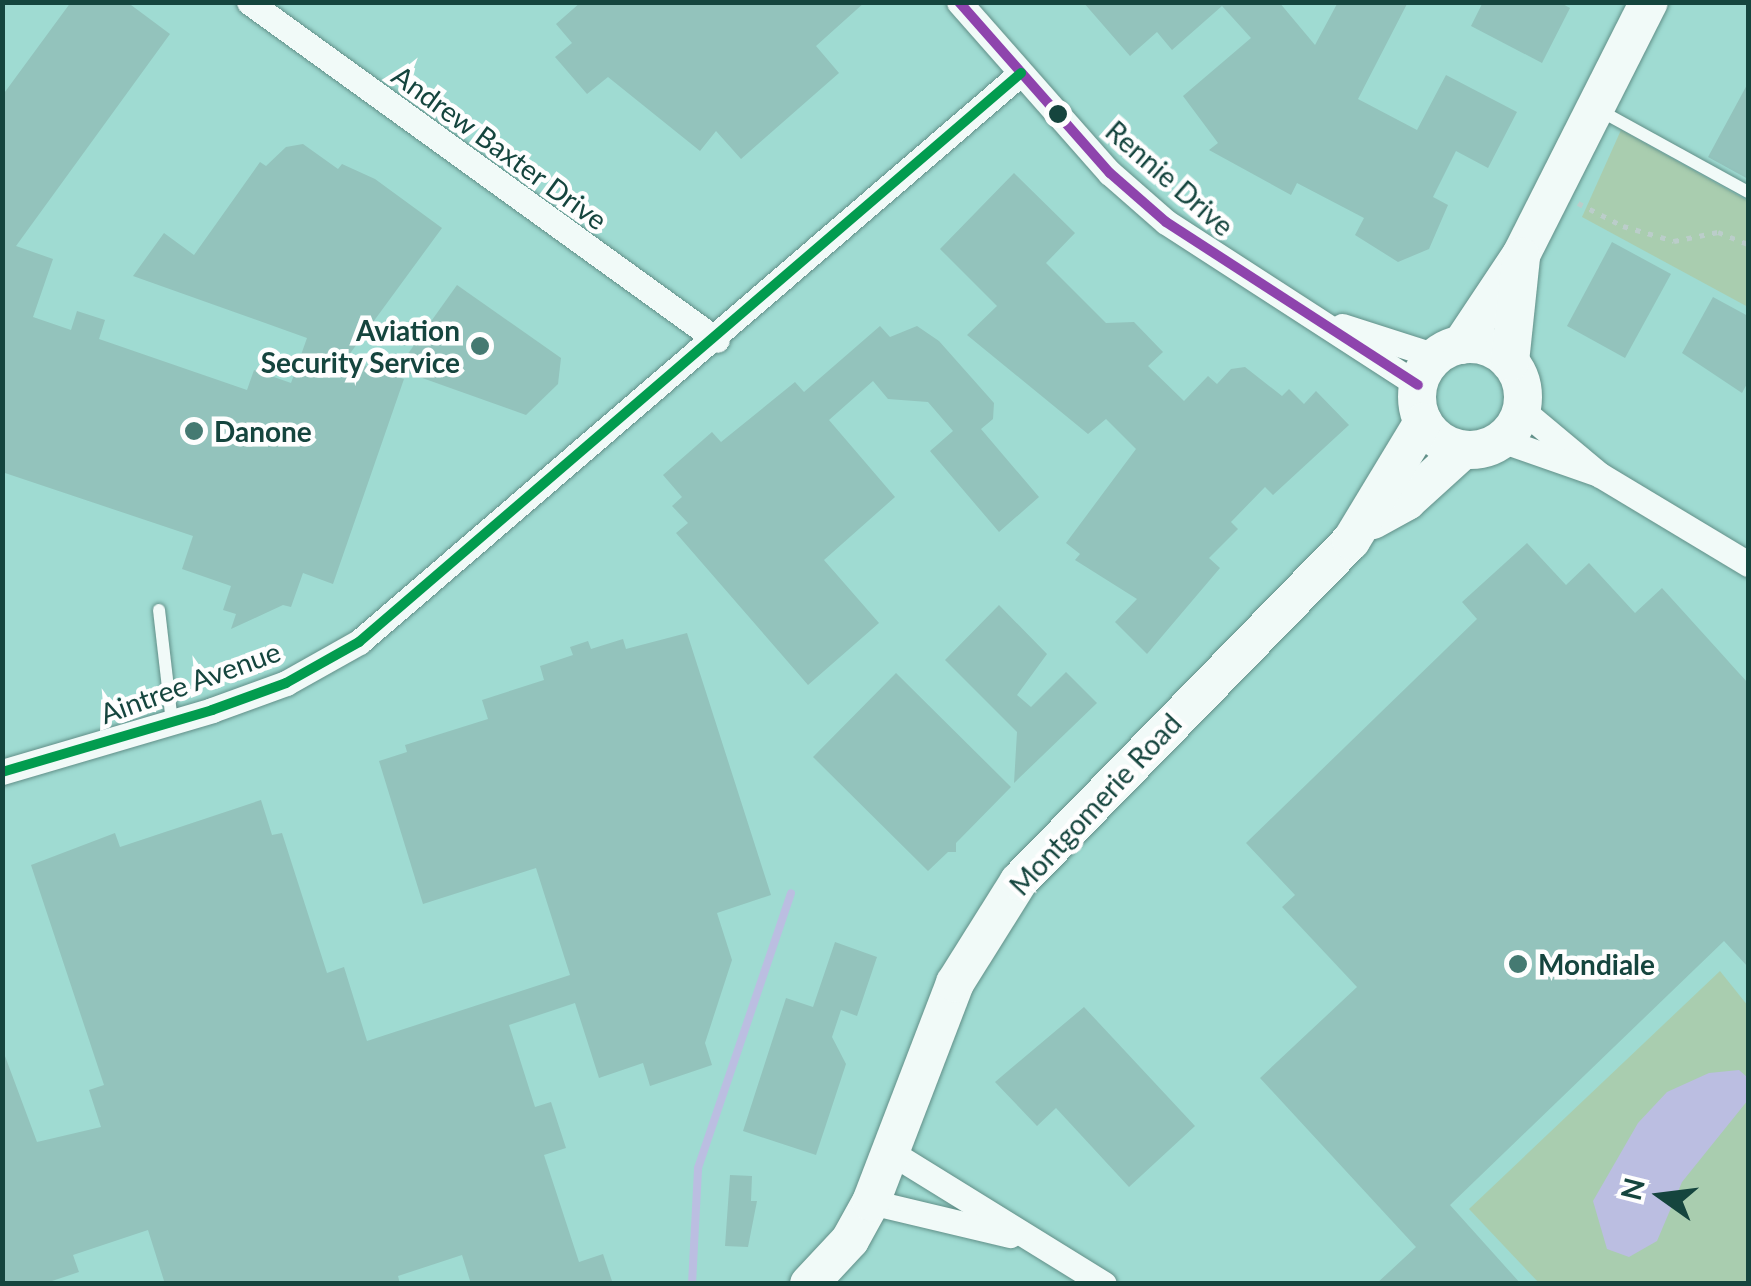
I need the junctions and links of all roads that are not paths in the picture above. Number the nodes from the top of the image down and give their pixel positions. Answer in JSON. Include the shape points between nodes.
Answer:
{"nodes":[{"id":1,"x":249,"y":2,"type":"edge"},
{"id":2,"x":959,"y":2,"type":"edge"},
{"id":3,"x":1649,"y":2,"type":"edge"},
{"id":4,"x":1021,"y":73,"type":"junction"},
{"id":5,"x":1596,"y":108,"type":"junction"},
{"id":6,"x":1748,"y":192,"type":"edge"},
{"id":7,"x":1521,"y":255,"type":"junction"},
{"id":8,"x":717,"y":340,"type":"junction"},
{"id":9,"x":1510,"y":362,"type":"junction"},
{"id":10,"x":1434,"y":377,"type":"junction"},
{"id":11,"x":1511,"y":425,"type":"junction"},
{"id":12,"x":1463,"y":450,"type":"junction"},
{"id":13,"x":1600,"y":475,"type":"junction"},
{"id":14,"x":1362,"y":526,"type":"junction"},
{"id":15,"x":1748,"y":564,"type":"edge"},
{"id":16,"x":159,"y":610,"type":"dead end"},
{"id":17,"x":172,"y":723,"type":"junction"},
{"id":18,"x":2,"y":772,"type":"edge"},
{"id":19,"x":892,"y":1153,"type":"junction"},
{"id":20,"x":871,"y":1202,"type":"junction"},
{"id":21,"x":1020,"y":1237,"type":"junction"},
{"id":22,"x":809,"y":1284,"type":"edge"},
{"id":23,"x":1104,"y":1284,"type":"edge"}],
"edges":[{"from":1,"to":8,"type":"street","name":"Andrew Baxter Drive"},
{"from":2,"to":4,"type":"street","name":"Rennie Drive"},
{"from":3,"to":5,"type":"street","name":"Montgomerie Road"},
{"from":4,"to":8,"type":"street","name":"Aintree Avenue"},
{"from":4,"to":10,"type":"street","name":"Rennie Drive","via":[[1110,173],[1166,222],[1236,272]]},
{"from":5,"to":6,"type":"lane"},
{"from":5,"to":7,"type":"street","name":"Montgomerie Road"},
{"from":7,"to":9,"type":"street","name":"Montgomerie Road"},
{"from":7,"to":10,"type":"street","name":"Montgomerie Road"},
{"from":8,"to":17,"type":"street","name":"Aintree Avenue","via":[[360,642],[286,683]]},
{"from":9,"to":10,"type":"street","via":[[1479,345]]},
{"from":9,"to":11,"type":"street","via":[[1518,376]]},
{"from":10,"to":12,"type":"street","via":[[1433,436]]},
{"from":10,"to":14,"type":"street","name":"Montgomerie Road"},
{"from":11,"to":12,"type":"street"},
{"from":11,"to":13,"type":"street"},
{"from":11,"to":13,"type":"street"},
{"from":12,"to":14,"type":"street","name":"Montgomerie Road","via":[[1407,501]]},
{"from":13,"to":15,"type":"street"},
{"from":14,"to":19,"type":"street","name":"Montgomerie Road","via":[[1019,881],[955,983]]},
{"from":16,"to":17,"type":"lane"},
{"from":17,"to":18,"type":"street","name":"Aintree Avenue"},
{"from":19,"to":20,"type":"street","name":"Montgomerie Road"},
{"from":19,"to":21,"type":"street","via":[[952,1185]]},
{"from":20,"to":21,"type":"street"},
{"from":20,"to":22,"type":"street","name":"Montgomerie Road","via":[[850,1240]]},
{"from":21,"to":23,"type":"street"}]}
